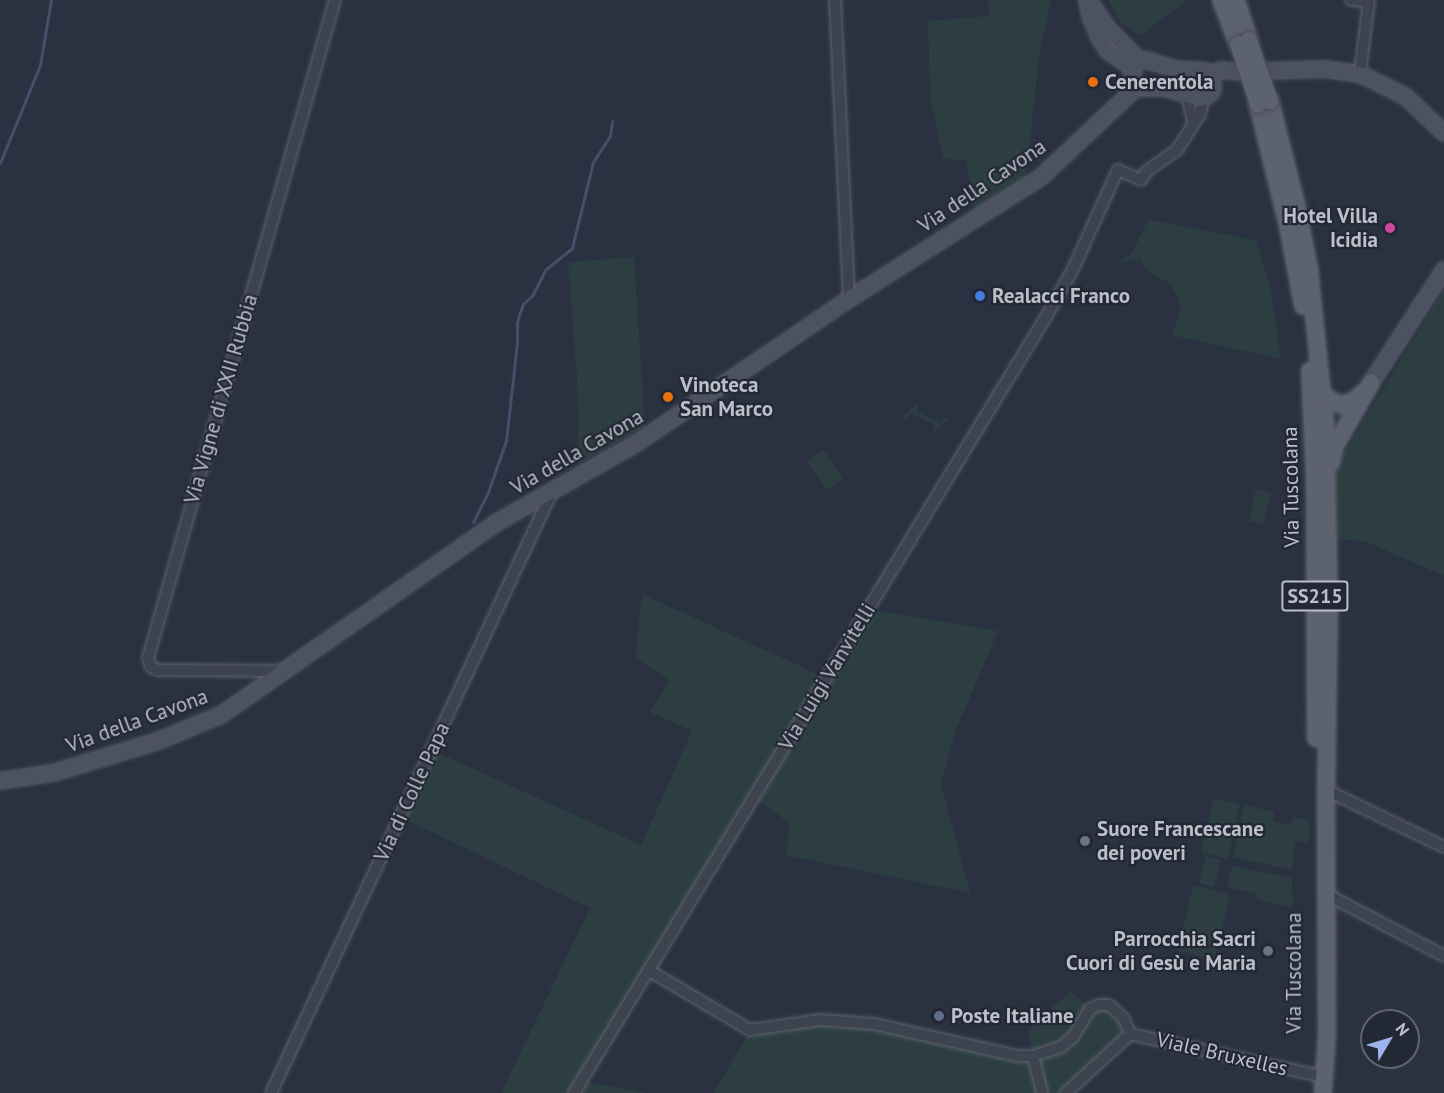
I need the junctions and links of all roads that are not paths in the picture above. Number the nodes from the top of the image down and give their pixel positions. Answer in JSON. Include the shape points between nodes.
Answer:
{"nodes":[{"id":1,"x":335,"y":0,"type":"edge"},
{"id":2,"x":835,"y":0,"type":"edge"},
{"id":3,"x":1089,"y":0,"type":"edge"},
{"id":4,"x":1221,"y":0,"type":"edge"},
{"id":5,"x":1236,"y":0,"type":"edge"},
{"id":6,"x":1351,"y":0,"type":"edge"},
{"id":7,"x":1369,"y":1,"type":"edge"},
{"id":8,"x":1244,"y":42,"type":"junction"},
{"id":9,"x":1136,"y":64,"type":"junction"},
{"id":10,"x":1269,"y":71,"type":"dead end"},
{"id":11,"x":1360,"y":74,"type":"junction"},
{"id":12,"x":1137,"y":87,"type":"junction"},
{"id":13,"x":1187,"y":95,"type":"junction"},
{"id":14,"x":1203,"y":98,"type":"junction"},
{"id":15,"x":1264,"y":103,"type":"junction"},
{"id":16,"x":1193,"y":122,"type":"junction"},
{"id":17,"x":1444,"y":133,"type":"edge"},
{"id":18,"x":1444,"y":270,"type":"edge"},
{"id":19,"x":849,"y":299,"type":"junction"},
{"id":20,"x":1371,"y":383,"type":"junction"},
{"id":21,"x":1323,"y":394,"type":"junction"},
{"id":22,"x":1325,"y":485,"type":"junction"},
{"id":23,"x":553,"y":490,"type":"junction"},
{"id":24,"x":286,"y":671,"type":"junction"},
{"id":25,"x":0,"y":781,"type":"edge"},
{"id":26,"x":1326,"y":790,"type":"junction"},
{"id":27,"x":1444,"y":847,"type":"edge"},
{"id":28,"x":1326,"y":894,"type":"junction"},
{"id":29,"x":1444,"y":956,"type":"edge"},
{"id":30,"x":648,"y":969,"type":"junction"},
{"id":31,"x":1130,"y":1034,"type":"junction"},
{"id":32,"x":1033,"y":1056,"type":"junction"},
{"id":33,"x":1315,"y":1075,"type":"junction"},
{"id":34,"x":271,"y":1093,"type":"edge"},
{"id":35,"x":574,"y":1093,"type":"edge"},
{"id":36,"x":1042,"y":1093,"type":"edge"},
{"id":37,"x":1066,"y":1093,"type":"edge"},
{"id":38,"x":1313,"y":1093,"type":"edge"},
{"id":39,"x":1323,"y":1093,"type":"edge"}],
"edges":[{"from":1,"to":24,"type":"street","name":"Via Vigne di XXII Rubbia","via":[[148,658],[157,670]]},
{"from":2,"to":19,"type":"street"},
{"from":3,"to":9,"type":"main road"},
{"from":4,"to":8,"type":"main road","name":"Via Tuscolana","number":"SS215"},
{"from":5,"to":8,"type":"main road","name":"Via Tuscolana","number":"SS215"},
{"from":6,"to":7,"type":"street"},
{"from":7,"to":11,"type":"street"},
{"from":8,"to":15,"type":"main road","name":"Via Tuscolana","number":"SS215","bridge":true},
{"from":9,"to":12,"type":"main road","via":[[1133,81]]},
{"from":9,"to":14,"type":"main road","via":[[1146,60],[1175,69],[1200,70],[1212,80],[1211,93]]},
{"from":10,"to":11,"type":"main road","via":[[1330,69]]},
{"from":11,"to":17,"type":"main road","via":[[1405,96]]},
{"from":12,"to":13,"type":"main road","via":[[1167,88]]},
{"from":12,"to":19,"type":"main road","name":"Via della Cavona","via":[[1040,178]]},
{"from":13,"to":14,"type":"main road"},
{"from":13,"to":16,"type":"street"},
{"from":14,"to":16,"type":"street","via":[[1202,109]]},
{"from":15,"to":21,"type":"main road","name":"Via Tuscolana","number":"SS215","via":[[1294,197],[1309,268]]},
{"from":15,"to":33,"type":"main road","name":"Via Tuscolana","number":"SS215","via":[[1296,268],[1310,375],[1315,543]]},
{"from":16,"to":30,"type":"street","name":"Via Luigi Vanvitelli","via":[[1177,150],[1147,171],[1141,180],[1118,170],[1077,260],[1041,325]]},
{"from":18,"to":20,"type":"main road"},
{"from":19,"to":23,"type":"main road","name":"Via della Cavona","via":[[637,443]]},
{"from":20,"to":21,"type":"main road","via":[[1346,405],[1334,403]]},
{"from":20,"to":22,"type":"main road","via":[[1335,446]]},
{"from":21,"to":22,"type":"main road","name":"Via Tuscolana","number":"SS215"},
{"from":22,"to":26,"type":"main road","name":"Via Tuscolana","number":"SS215","via":[[1329,605]]},
{"from":23,"to":24,"type":"main road","name":"Via della Cavona","via":[[496,523]]},
{"from":23,"to":34,"type":"street","name":"Via di Colle Papa"},
{"from":24,"to":25,"type":"main road","name":"Via della Cavona","via":[[221,715],[158,741],[53,773]]},
{"from":26,"to":27,"type":"street"},
{"from":26,"to":28,"type":"main road","name":"Via Tuscolana","number":"SS215"},
{"from":28,"to":29,"type":"street"},
{"from":28,"to":39,"type":"main road","name":"Via Tuscolana","number":"SS215","via":[[1327,1034]]},
{"from":30,"to":32,"type":"street","via":[[750,1030],[821,1020],[874,1024],[1017,1056]]},
{"from":30,"to":35,"type":"street","name":"Via Luigi Vanvitelli"},
{"from":31,"to":32,"type":"street","name":"Viale Bruxelles","via":[[1117,1012],[1109,1005],[1099,1005],[1090,1010],[1073,1037],[1061,1047]]},
{"from":31,"to":33,"type":"street","name":"Viale Bruxelles"},
{"from":31,"to":37,"type":"street","name":"Viale Bruxelles"},
{"from":32,"to":36,"type":"street"},
{"from":33,"to":38,"type":"main road","name":"Via Tuscolana","number":"SS215"}]}
